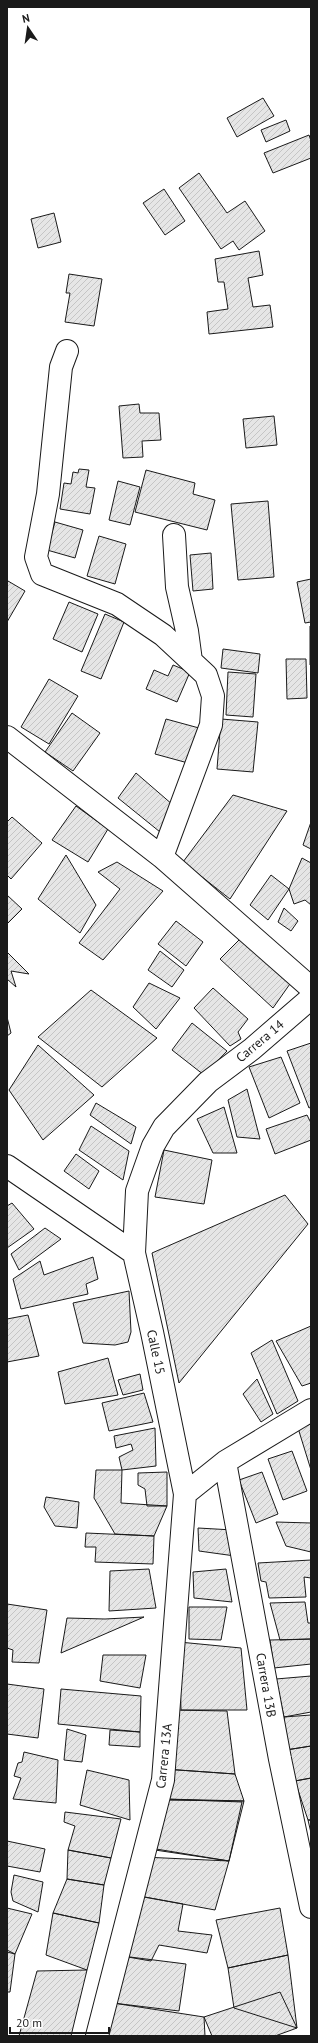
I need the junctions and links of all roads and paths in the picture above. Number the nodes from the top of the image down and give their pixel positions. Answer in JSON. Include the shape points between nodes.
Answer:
{"nodes":[{"id":1,"x":67,"y":351,"type":"dead end"},
{"id":2,"x":174,"y":535,"type":"dead end"},
{"id":3,"x":191,"y":661,"type":"junction"},
{"id":4,"x":7,"y":737,"type":"edge"},
{"id":5,"x":162,"y":857,"type":"junction"},
{"id":6,"x":311,"y":988,"type":"edge"},
{"id":7,"x":311,"y":998,"type":"edge"},
{"id":8,"x":208,"y":1082,"type":"joint"},
{"id":9,"x":7,"y":1166,"type":"edge"},
{"id":10,"x":134,"y":1253,"type":"junction"},
{"id":11,"x":311,"y":1410,"type":"edge"},
{"id":12,"x":225,"y":1462,"type":"junction"},
{"id":13,"x":185,"y":1494,"type":"junction"},
{"id":14,"x":311,"y":1907,"type":"edge"},
{"id":15,"x":97,"y":2036,"type":"edge"}],
"edges":[{"from":1,"to":3,"type":"street","via":[[61,367],[48,494],[36,557],[42,574],[117,604],[163,635]]},
{"from":2,"to":3,"type":"street","via":[[177,587]]},
{"from":3,"to":5,"type":"street","via":[[206,675],[213,696],[211,725]]},
{"from":4,"to":5,"type":"street"},
{"from":5,"to":6,"type":"street"},
{"from":7,"to":8,"type":"street","name":"Carrera 14","via":[[252,1049]]},
{"from":8,"to":10,"type":"street","name":"Calle 15","via":[[164,1127],[153,1146],[137,1191]]},
{"from":9,"to":10,"type":"street"},
{"from":10,"to":13,"type":"street","name":"Calle 15"},
{"from":11,"to":12,"type":"street"},
{"from":12,"to":13,"type":"street"},
{"from":12,"to":14,"type":"street","name":"Carrera 13B","via":[[280,1759]]},
{"from":13,"to":15,"type":"street","name":"Carrera 13A","via":[[163,1780]]}]}
